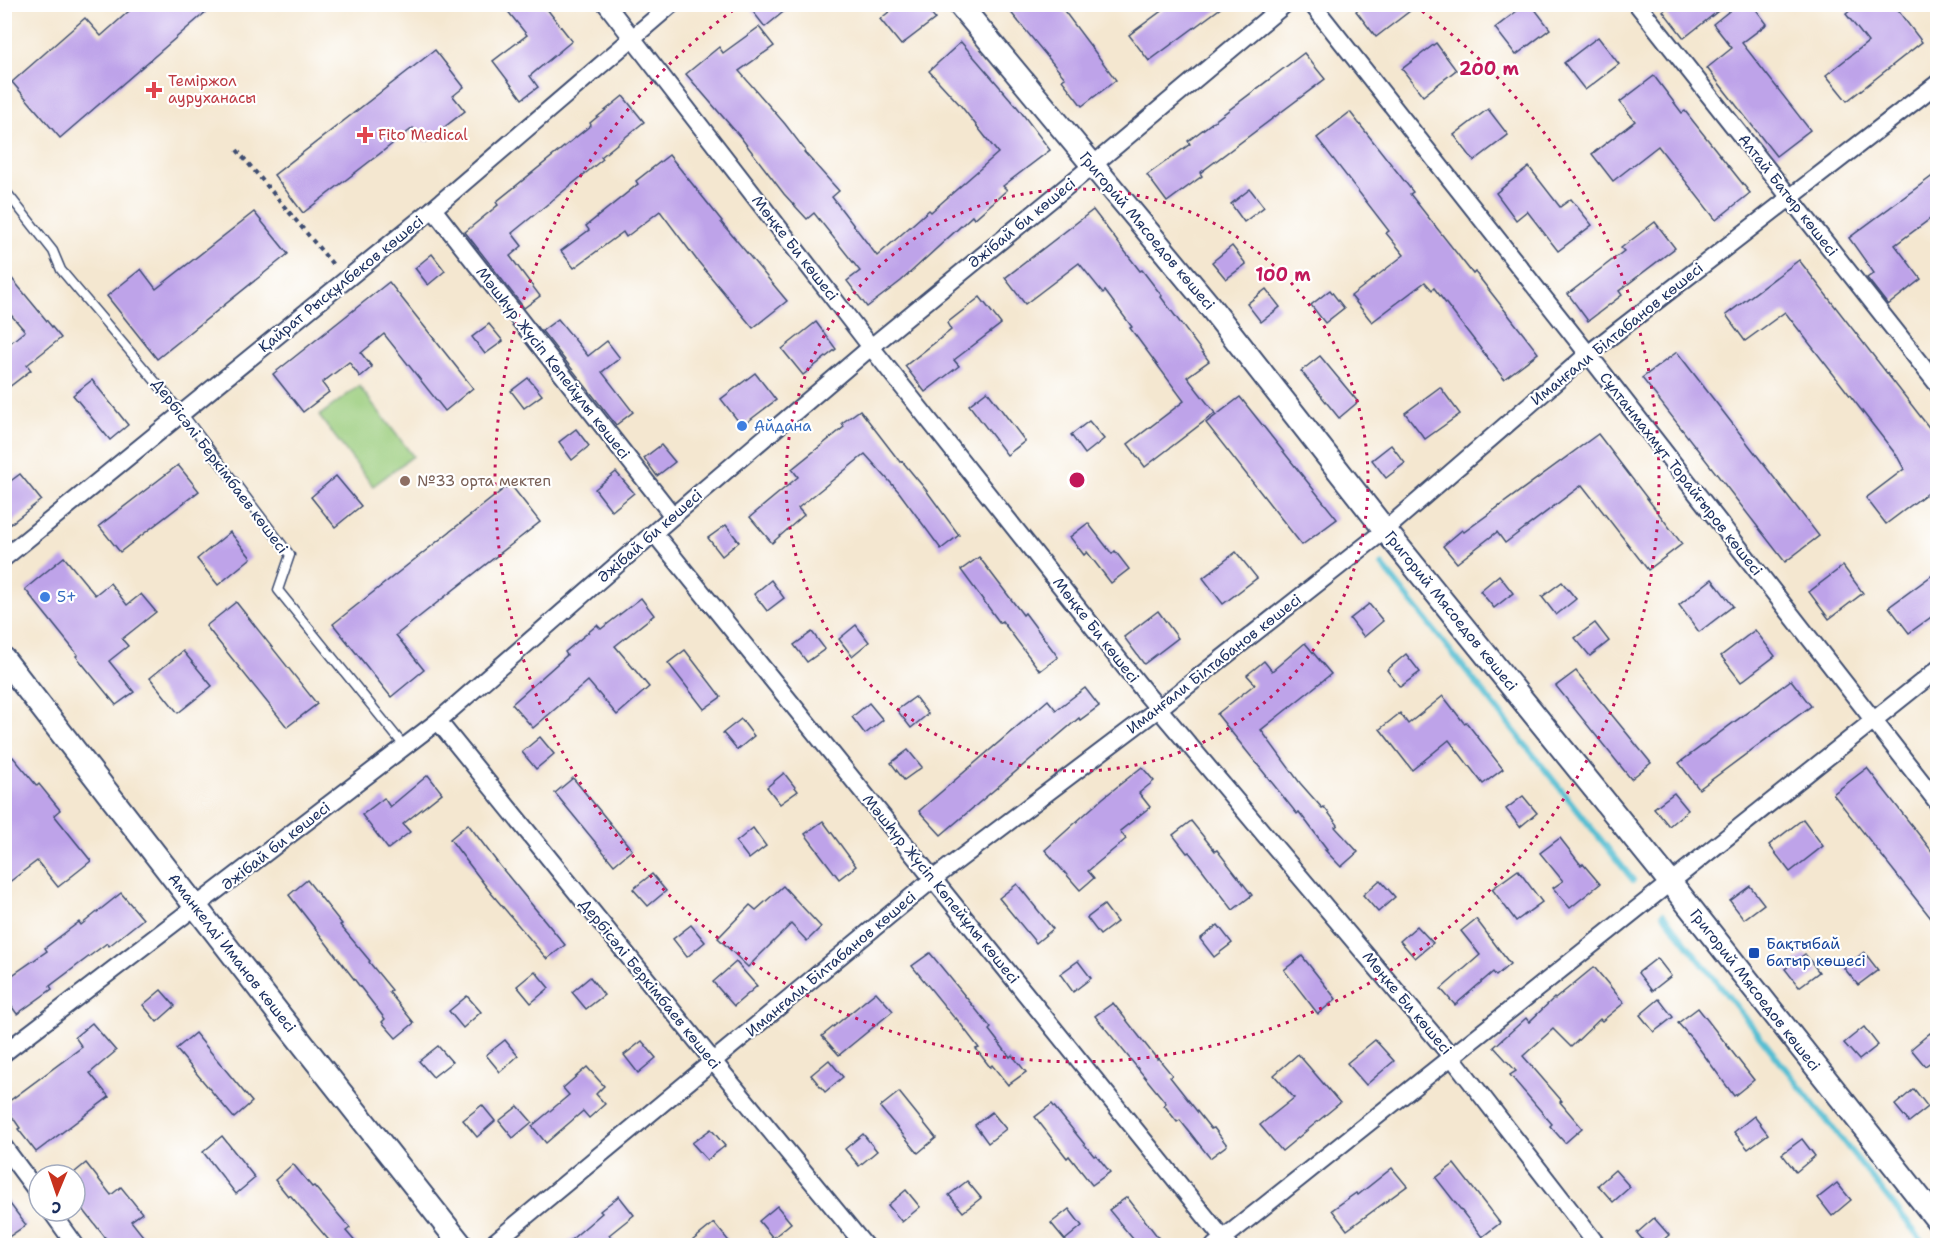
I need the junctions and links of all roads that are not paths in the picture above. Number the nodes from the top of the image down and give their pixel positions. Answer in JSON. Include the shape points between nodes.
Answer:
{"nodes":[{"id":1,"x":606,"y":4,"type":"edge"},
{"id":2,"x":672,"y":4,"type":"edge"},
{"id":3,"x":959,"y":4,"type":"edge"},
{"id":4,"x":1285,"y":4,"type":"edge"},
{"id":5,"x":1312,"y":4,"type":"edge"},
{"id":6,"x":1637,"y":4,"type":"edge"},
{"id":7,"x":633,"y":38,"type":"junction"},
{"id":8,"x":1938,"y":83,"type":"edge"},
{"id":9,"x":1093,"y":165,"type":"junction"},
{"id":10,"x":4,"y":189,"type":"edge"},
{"id":11,"x":1791,"y":198,"type":"junction"},
{"id":12,"x":433,"y":209,"type":"junction"},
{"id":13,"x":871,"y":347,"type":"junction"},
{"id":14,"x":1587,"y":354,"type":"junction"},
{"id":15,"x":1938,"y":385,"type":"edge"},
{"id":16,"x":182,"y":413,"type":"junction"},
{"id":17,"x":673,"y":516,"type":"junction"},
{"id":18,"x":1385,"y":530,"type":"junction"},
{"id":19,"x":654,"y":532,"type":"junction"},
{"id":20,"x":4,"y":558,"type":"edge"},
{"id":21,"x":4,"y":658,"type":"edge"},
{"id":22,"x":1938,"y":669,"type":"edge"},
{"id":23,"x":1158,"y":708,"type":"junction"},
{"id":24,"x":1874,"y":720,"type":"junction"},
{"id":25,"x":438,"y":721,"type":"junction"},
{"id":26,"x":405,"y":747,"type":"junction"},
{"id":27,"x":1938,"y":802,"type":"edge"},
{"id":28,"x":933,"y":879,"type":"junction"},
{"id":29,"x":1670,"y":882,"type":"junction"},
{"id":30,"x":196,"y":908,"type":"junction"},
{"id":31,"x":4,"y":1053,"type":"edge"},
{"id":32,"x":1451,"y":1056,"type":"junction"},
{"id":33,"x":713,"y":1061,"type":"junction"},
{"id":34,"x":4,"y":1147,"type":"edge"},
{"id":35,"x":27,"y":1178,"type":"edge"},
{"id":36,"x":1938,"y":1221,"type":"edge"},
{"id":37,"x":60,"y":1223,"type":"edge"},
{"id":38,"x":1222,"y":1243,"type":"edge"},
{"id":39,"x":76,"y":1245,"type":"edge"},
{"id":40,"x":462,"y":1245,"type":"edge"},
{"id":41,"x":490,"y":1245,"type":"edge"},
{"id":42,"x":865,"y":1245,"type":"edge"},
{"id":43,"x":1598,"y":1245,"type":"edge"}],
"edges":[{"from":1,"to":7,"type":"street","name":"Мөңке Би көшесі"},
{"from":2,"to":7,"type":"street","name":"Қайрат Рысқұлбеков көшесі"},
{"from":3,"to":9,"type":"main road","name":"Григорий Мясоедов көшесі"},
{"from":4,"to":9,"type":"street","name":"Әжібай би көшесі"},
{"from":5,"to":14,"type":"street","name":"Сұлтанмахмұт Торайғыров көшесі"},
{"from":6,"to":11,"type":"street","name":"Алтай Батыр көшесі"},
{"from":7,"to":12,"type":"street","name":"Қайрат Рысқұлбеков көшесі"},
{"from":7,"to":13,"type":"street","name":"Мөңке Би көшесі"},
{"from":8,"to":11,"type":"street","name":"Иманғали Білтабанов көшесі"},
{"from":9,"to":13,"type":"street","name":"Әжібай би көшесі"},
{"from":9,"to":18,"type":"main road","name":"Григорий Мясоедов көшесі"},
{"from":10,"to":16,"type":"lane","name":"Дербісәлі Беркімбаев көшесі","via":[[53,250],[61,270]]},
{"from":11,"to":14,"type":"street","name":"Иманғали Білтабанов көшесі"},
{"from":11,"to":15,"type":"street","name":"Алтай Батыр көшесі"},
{"from":12,"to":16,"type":"street","name":"Қайрат Рысқұлбеков көшесі"},
{"from":12,"to":17,"type":"street","name":"Мәшһүр Жүсіп Көпейұлы көшесі"},
{"from":13,"to":17,"type":"street","name":"Әжібай би көшесі"},
{"from":13,"to":23,"type":"street","name":"Мөңке Би көшесі"},
{"from":14,"to":18,"type":"street","name":"Иманғали Білтабанов көшесі"},
{"from":14,"to":24,"type":"street","name":"Сұлтанмахмұт Торайғыров көшесі"},
{"from":16,"to":20,"type":"street","name":"Қайрат Рысқұлбеков көшесі"},
{"from":16,"to":26,"type":"lane","name":"Дербісәлі Беркімбаев көшесі","via":[[290,555],[278,590]]},
{"from":17,"to":19,"type":"street","name":"Әжібай би көшесі"},
{"from":18,"to":23,"type":"street","name":"Иманғали Білтабанов көшесі"},
{"from":18,"to":29,"type":"main road","name":"Григорий Мясоедов көшесі"},
{"from":19,"to":25,"type":"street","name":"Әжібай би көшесі"},
{"from":19,"to":28,"type":"street","name":"Мәшһүр Жүсіп Көпейұлы көшесі"},
{"from":21,"to":30,"type":"main road","name":"Аманкелді Иманов көшесі"},
{"from":22,"to":24,"type":"street"},
{"from":23,"to":28,"type":"street","name":"Иманғали Білтабанов көшесі"},
{"from":23,"to":32,"type":"street","name":"Мөңке Би көшесі"},
{"from":24,"to":27,"type":"street","name":"Сұлтанмахмұт Торайғыров көшесі"},
{"from":24,"to":29,"type":"street"},
{"from":25,"to":26,"type":"street","name":"Әжібай би көшесі"},
{"from":25,"to":33,"type":"street","name":"Дербісәлі Беркімбаев көшесі"},
{"from":26,"to":30,"type":"street","name":"Әжібай би көшесі"},
{"from":28,"to":33,"type":"street","name":"Иманғали Білтабанов көшесі"},
{"from":28,"to":38,"type":"street","name":"Мәшһүр Жүсіп Көпейұлы көшесі"},
{"from":29,"to":32,"type":"street"},
{"from":29,"to":36,"type":"main road","name":"Григорий Мясоедов көшесі"},
{"from":30,"to":31,"type":"street","name":"Әжібай би көшесі"},
{"from":30,"to":40,"type":"main road","name":"Аманкелді Иманов көшесі"},
{"from":32,"to":38,"type":"street"},
{"from":32,"to":43,"type":"street","name":"Мөңке Би көшесі"},
{"from":33,"to":41,"type":"street","name":"Иманғали Білтабанов көшесі"},
{"from":33,"to":42,"type":"street","name":"Дербісәлі Беркімбаев көшесі"},
{"from":34,"to":35,"type":"street"},
{"from":37,"to":39,"type":"street"}]}
